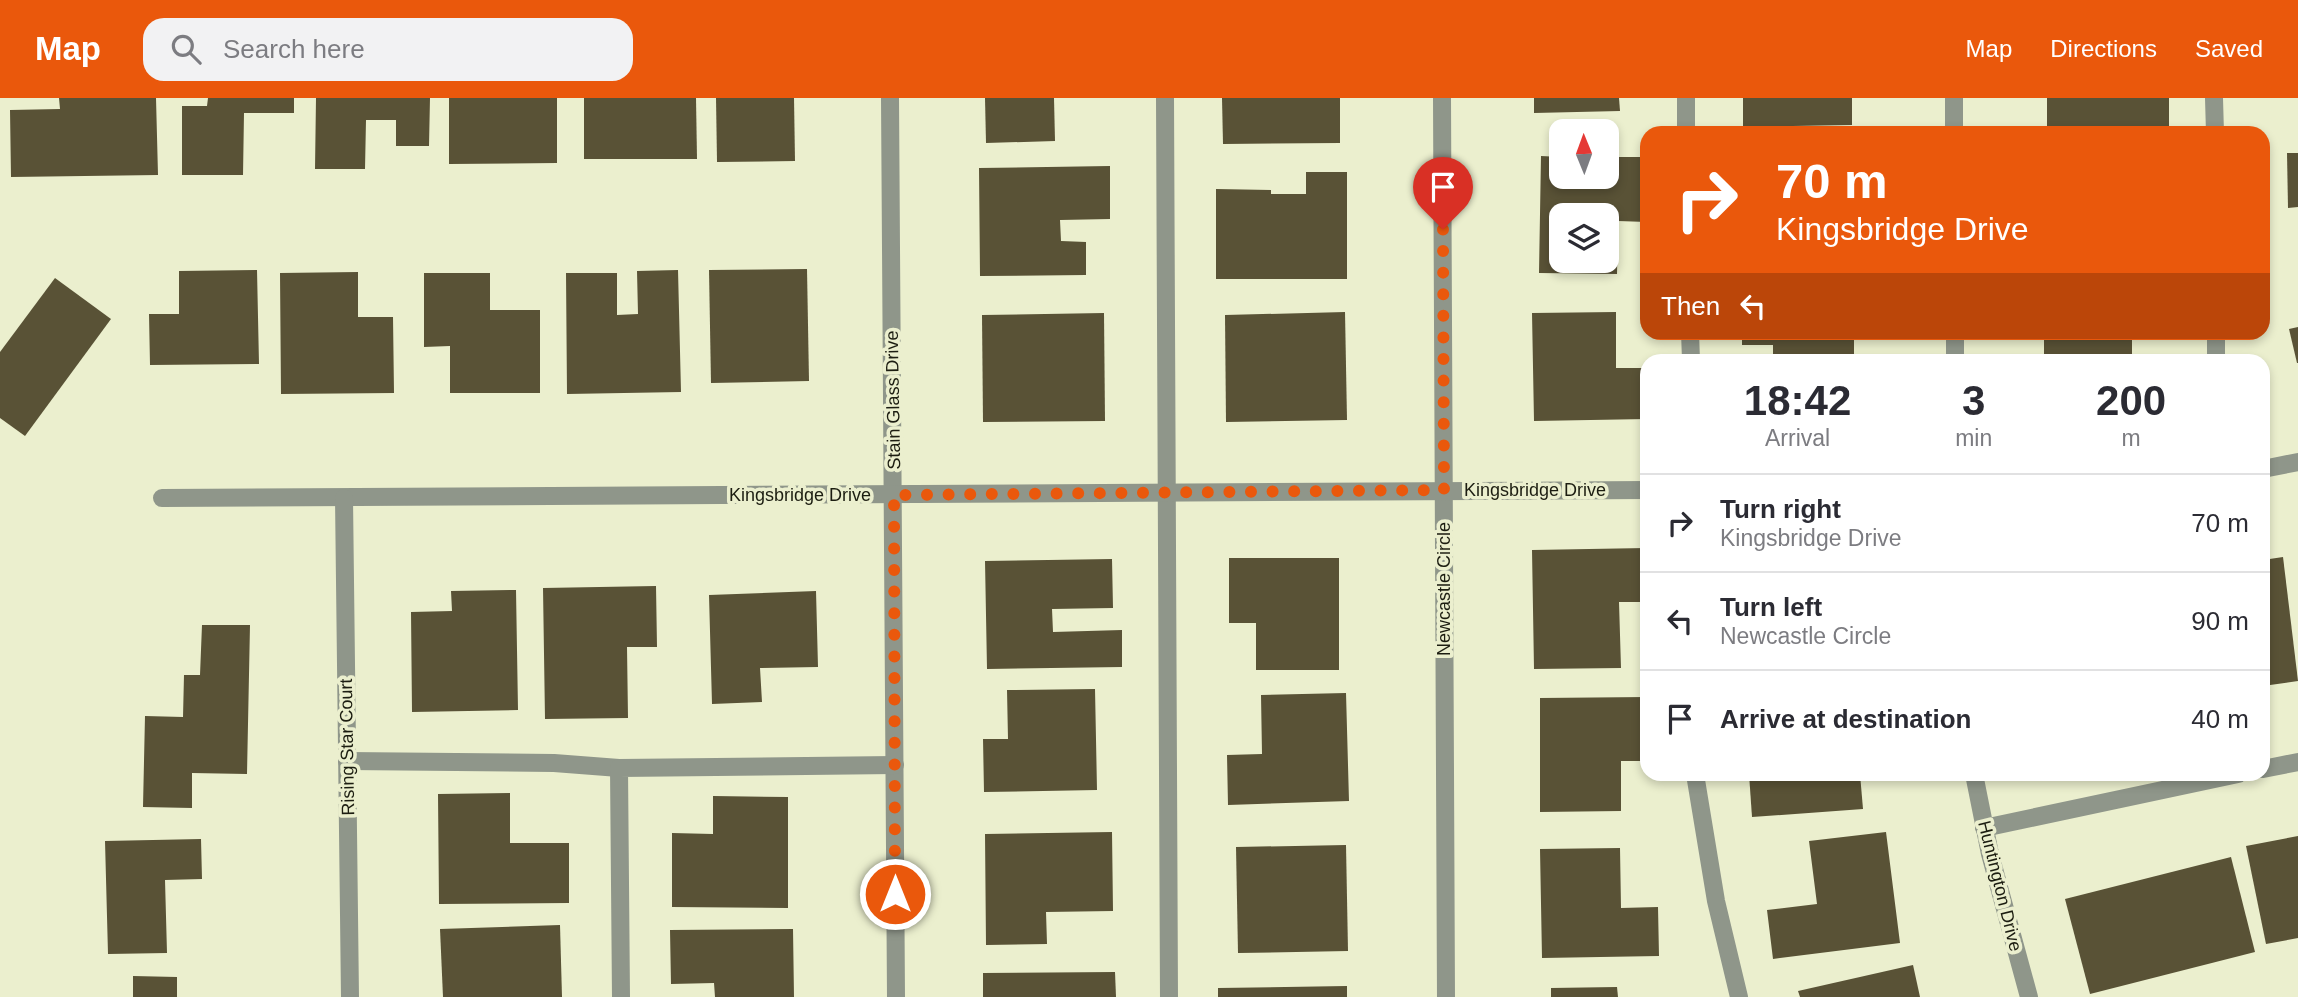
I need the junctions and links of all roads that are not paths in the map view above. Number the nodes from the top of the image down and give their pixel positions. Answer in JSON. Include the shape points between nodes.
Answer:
{"nodes":[{"id":1,"x":890,"y":98,"type":"edge"},
{"id":2,"x":1165,"y":98,"type":"edge"},
{"id":3,"x":1442,"y":98,"type":"edge"},
{"id":4,"x":1686,"y":98,"type":"edge"},
{"id":5,"x":1954,"y":98,"type":"edge"},
{"id":6,"x":2214,"y":98,"type":"edge"},
{"id":7,"x":1686,"y":126,"type":"edge"},
{"id":8,"x":1954,"y":126,"type":"edge"},
{"id":9,"x":2215,"y":126,"type":"edge"},
{"id":10,"x":2298,"y":462,"type":"edge"},
{"id":11,"x":2270,"y":467,"type":"edge"},
{"id":12,"x":1444,"y":490,"type":"junction"},
{"id":13,"x":1640,"y":490,"type":"edge"},
{"id":14,"x":1168,"y":492,"type":"junction"},
{"id":15,"x":894,"y":495,"type":"junction"},
{"id":16,"x":162,"y":498,"type":"dead end"},
{"id":17,"x":344,"y":498,"type":"junction"},
{"id":18,"x":347,"y":761,"type":"junction"},
{"id":19,"x":2298,"y":762,"type":"edge"},
{"id":20,"x":895,"y":765,"type":"junction"},
{"id":21,"x":619,"y":768,"type":"junction"},
{"id":22,"x":2270,"y":768,"type":"edge"},
{"id":23,"x":1696,"y":781,"type":"edge"},
{"id":24,"x":1974,"y":781,"type":"edge"},
{"id":25,"x":2205,"y":781,"type":"edge"},
{"id":26,"x":1984,"y":828,"type":"junction"},
{"id":27,"x":350,"y":997,"type":"edge"},
{"id":28,"x":621,"y":997,"type":"edge"},
{"id":29,"x":896,"y":997,"type":"edge"},
{"id":30,"x":1169,"y":997,"type":"edge"},
{"id":31,"x":1446,"y":997,"type":"edge"},
{"id":32,"x":1740,"y":997,"type":"edge"},
{"id":33,"x":2029,"y":997,"type":"edge"}],
"edges":[{"from":1,"to":15,"type":"street","name":"Stain Glass Drive"},
{"from":2,"to":14,"type":"street"},
{"from":3,"to":12,"type":"street","name":"Newcastle Circle"},
{"from":4,"to":7,"type":"street"},
{"from":5,"to":8,"type":"street"},
{"from":6,"to":9,"type":"street"},
{"from":10,"to":11,"type":"street"},
{"from":12,"to":13,"type":"street","name":"Kingsbridge Drive"},
{"from":12,"to":14,"type":"street","name":"Kingsbridge Drive"},
{"from":12,"to":31,"type":"street","name":"Newcastle Circle"},
{"from":14,"to":15,"type":"street","name":"Kingsbridge Drive"},
{"from":14,"to":30,"type":"street"},
{"from":15,"to":17,"type":"street","name":"Kingsbridge Drive"},
{"from":15,"to":20,"type":"street","name":"Stain Glass Drive"},
{"from":16,"to":17,"type":"street","name":"Kingsbridge Drive"},
{"from":17,"to":18,"type":"street","name":"Rising Star Court"},
{"from":18,"to":21,"type":"street"},
{"from":18,"to":27,"type":"street","name":"Rising Star Court"},
{"from":19,"to":22,"type":"street"},
{"from":20,"to":21,"type":"street"},
{"from":20,"to":29,"type":"street","name":"Stain Glass Drive"},
{"from":21,"to":28,"type":"street"},
{"from":23,"to":32,"type":"street","via":[[1716,901]]},
{"from":24,"to":26,"type":"street","name":"Huntington Drive"},
{"from":25,"to":26,"type":"street"},
{"from":26,"to":33,"type":"street","name":"Huntington Drive"}]}
